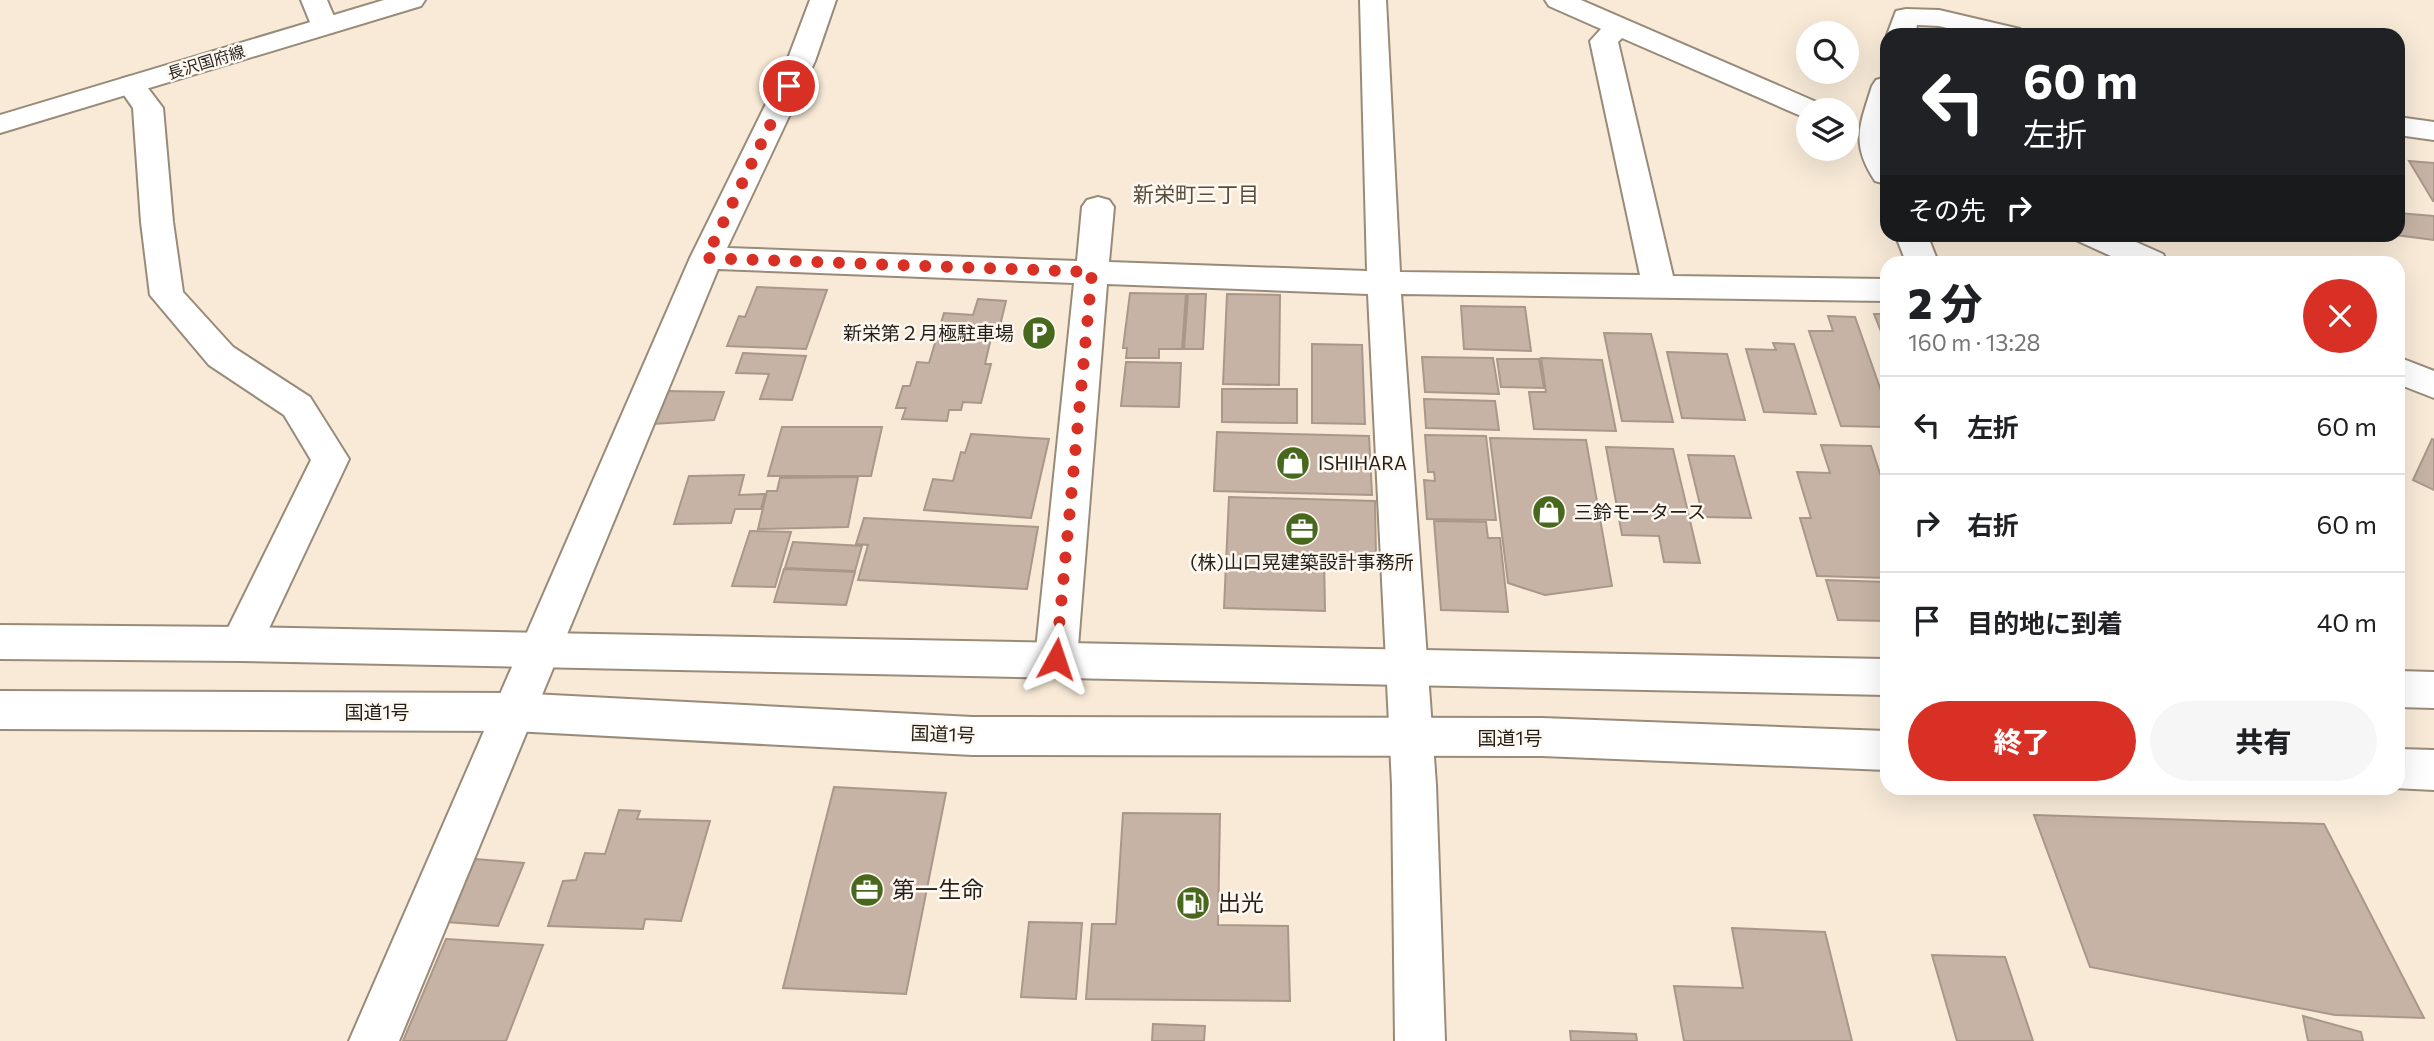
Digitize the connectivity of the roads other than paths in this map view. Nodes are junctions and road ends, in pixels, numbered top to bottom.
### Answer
1 (412, 0) edge
2 (823, 0) edge
3 (1373, 0) edge
4 (1558, 0) edge
5 (1593, 7) edge
6 (319, 13) edge
7 (1619, 26) junction
8 (1903, 28) edge
9 (1981, 28) edge
10 (131, 85) junction
11 (1796, 103) edge
12 (1880, 103) edge
13 (0, 124) edge
14 (2405, 127) edge
15 (2434, 131) edge
16 (1868, 136) edge
17 (1880, 161) edge
18 (1098, 207) dead end
19 (2107, 242) edge
20 (2138, 256) edge
21 (706, 258) junction
22 (1092, 272) junction
23 (1384, 283) junction
24 (1659, 286) junction
25 (1880, 290) edge
26 (2405, 373) edge
27 (2434, 385) edge
28 (0, 642) edge
29 (241, 644) junction
30 (539, 650) junction
31 (1056, 659) junction
32 (1407, 666) junction
33 (1880, 677) edge
34 (2405, 689) edge
35 (2434, 690) edge
36 (0, 710) edge
37 (513, 712) junction
38 (1411, 738) junction
39 (1880, 751) edge
40 (2405, 769) edge
41 (2434, 770) edge
42 (374, 1041) edge
43 (1420, 1041) edge

1 - 6 main road, 長沢国府線
2 - 21 main road
3 - 23 main road
4 - 5 main road
5 - 7 main road
6 - 10 main road, 長沢国府線
7 - 11 main road
7 - 24 main road
8 - 9 main road
10 - 13 main road, 長沢国府線
10 - 29 main road
12 - 16 main road
14 - 15 main road
16 - 17 main road
18 - 22 main road
19 - 20 main road
21 - 22 main road
21 - 30 main road
22 - 23 main road
22 - 31 main road
23 - 24 main road
23 - 32 main road
24 - 25 main road
26 - 27 main road
28 - 29 main road
29 - 30 main road
30 - 31 main road
30 - 37 main road
31 - 32 main road
32 - 33 main road
32 - 38 main road
34 - 35 main road
36 - 37 main road, 国道1号
37 - 38 main road, 国道1号
37 - 42 main road
38 - 39 main road, 国道1号
38 - 43 main road
40 - 41 main road

